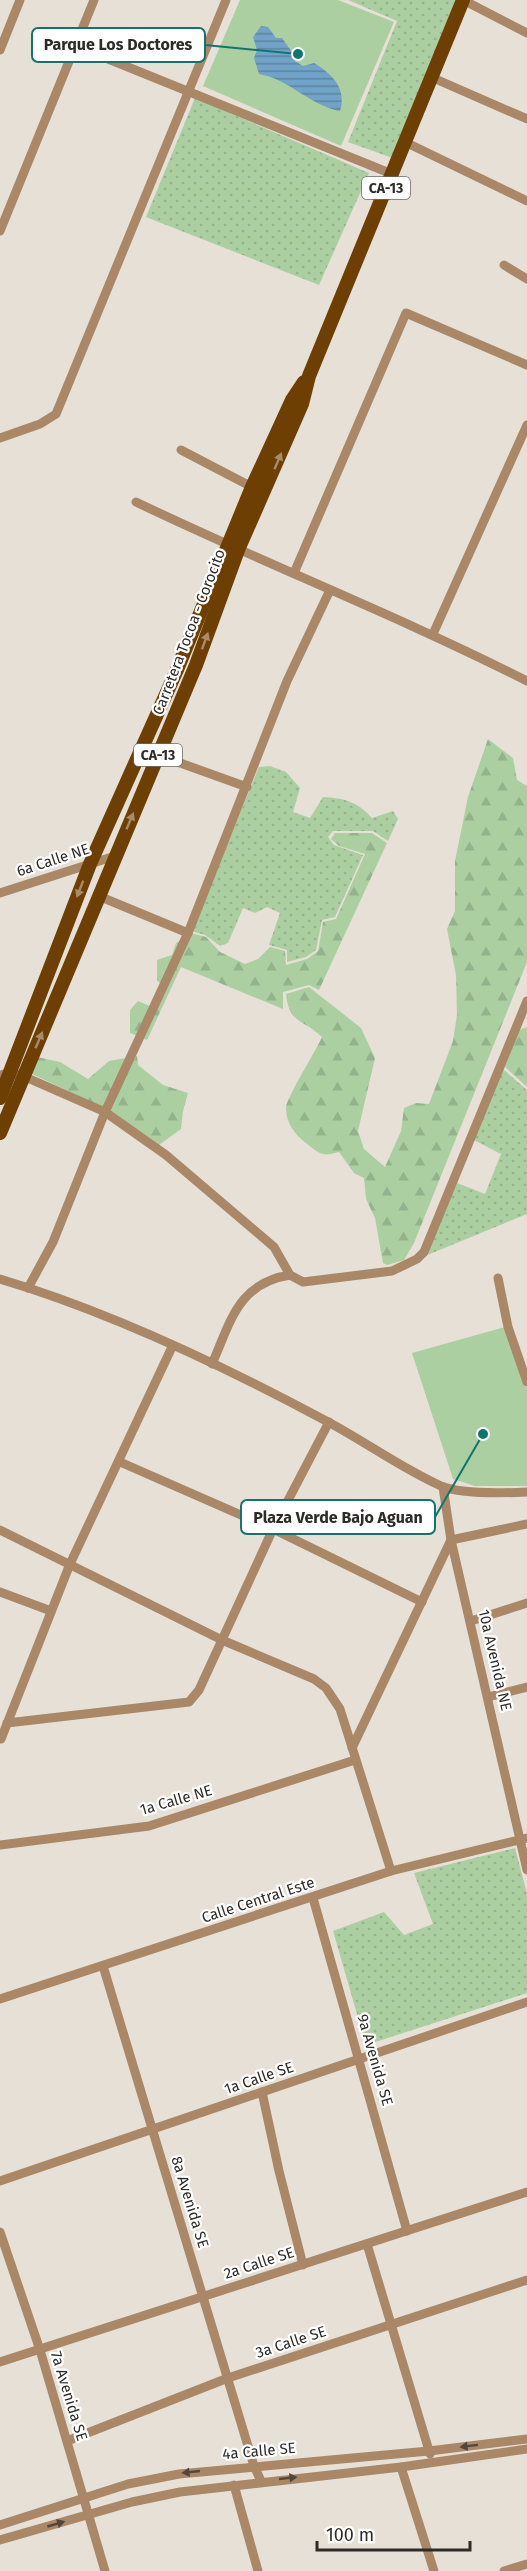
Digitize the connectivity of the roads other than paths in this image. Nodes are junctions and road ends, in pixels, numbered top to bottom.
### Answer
1 (20, 0) edge
2 (94, 0) edge
3 (226, 0) edge
4 (463, 0) edge
5 (527, 33) edge
6 (76, 46) junction
7 (0, 50) edge
8 (431, 77) junction
9 (188, 93) junction
10 (527, 119) edge
11 (405, 142) junction
12 (392, 174) junction
13 (527, 201) edge
14 (0, 231) edge
15 (504, 265) dead end
16 (527, 279) edge
17 (527, 365) edge
18 (309, 376) junction
19 (527, 425) edge
20 (0, 438) edge
21 (523, 447) edge
22 (181, 450) dead end
23 (252, 487) junction
24 (136, 502) dead end
25 (233, 548) junction
26 (294, 573) junction
27 (330, 590) junction
28 (433, 634) junction
29 (527, 681) edge
30 (158, 756) junction
31 (246, 787) junction
32 (115, 856) junction
33 (90, 864) junction
34 (0, 893) edge
35 (101, 897) junction
36 (188, 933) junction
37 (527, 1001) edge
38 (11, 1074) edge
39 (0, 1098) edge
40 (105, 1112) junction
41 (0, 1132) edge
42 (291, 1275) junction
43 (498, 1278) dead end
44 (0, 1279) edge
45 (28, 1288) junction
46 (172, 1347) junction
47 (212, 1364) junction
48 (527, 1382) edge
49 (329, 1422) junction
50 (120, 1462) junction
51 (443, 1487) junction
52 (527, 1492) edge
53 (527, 1524) edge
54 (273, 1529) junction
55 (0, 1530) edge
56 (451, 1540) junction
57 (70, 1564) junction
58 (0, 1592) edge
59 (422, 1602) junction
60 (527, 1603) edge
61 (51, 1611) junction
62 (471, 1621) junction
63 (222, 1640) junction
64 (527, 1687) edge
65 (488, 1696) junction
66 (7, 1723) junction
67 (1, 1739) edge
68 (352, 1748) junction
69 (355, 1760) junction
70 (523, 1838) edge
71 (0, 1845) edge
72 (527, 1870) edge
73 (392, 1871) junction
74 (313, 1898) junction
75 (103, 1966) junction
76 (0, 1999) edge
77 (527, 2002) edge
78 (360, 2059) junction
79 (262, 2092) junction
80 (153, 2130) junction
81 (0, 2181) edge
82 (527, 2192) edge
83 (407, 2231) junction
84 (0, 2232) edge
85 (367, 2244) junction
86 (303, 2265) junction
87 (527, 2280) edge
88 (203, 2297) junction
89 (393, 2325) junction
90 (40, 2350) junction
91 (0, 2362) edge
92 (228, 2378) junction
93 (527, 2439) edge
94 (67, 2441) junction
95 (527, 2450) edge
96 (429, 2451) junction
97 (433, 2464) junction
98 (254, 2466) junction
99 (401, 2468) junction
100 (261, 2481) junction
101 (234, 2486) junction
102 (84, 2497) junction
103 (89, 2514) junction
104 (0, 2525) edge
105 (0, 2540) edge
106 (527, 2564) edge
107 (105, 2571) edge
108 (258, 2571) edge
109 (434, 2571) edge
110 (504, 2571) edge

1 - 7 street
2 - 6 street
3 - 9 street
4 - 5 street
4 - 8 main road, Carretera Tocoa - Corocito / CA-13
6 - 9 street
6 - 14 street
8 - 10 street
8 - 11 main road, Carretera Tocoa - Corocito / CA-13
9 - 12 street
9 - 20 street
11 - 12 main road, Carretera Tocoa - Corocito / CA-13
11 - 13 street
12 - 18 main road, Carretera Tocoa - Corocito / CA-13
15 - 16 street
17 - 26 street
18 - 23 main road, Carretera Tocoa - Corocito / CA-13
25 -> 18 main road, Carretera Tocoa - Corocito / CA-13
19 - 21 street
21 - 28 street
22 - 23 street
23 - 25 main road, Carretera Tocoa - Corocito / CA-13
24 - 25 street
25 - 26 street
30 -> 25 main road, Carretera Tocoa - Corocito / CA-13
25 - 33 main road, Carretera Tocoa - Corocito / CA-13
26 - 27 street
27 - 28 street
27 - 31 street
28 - 29 street
30 - 31 street
32 -> 30 main road, Carretera Tocoa - Corocito / CA-13
31 - 36 street
32 - 33 street, 6a Calle NE
32 - 35 main road, Carretera Tocoa - Corocito / CA-13
33 - 34 street, 6a Calle NE
33 -> 38 main road, Carretera Tocoa - Corocito / CA-13
35 - 36 street
38 -> 35 main road, Carretera Tocoa - Corocito / CA-13
36 - 40 street
37 - 42 street
38 - 39 main road, Carretera Tocoa - Corocito / CA-13
38 - 40 street
38 - 41 main road, Carretera Tocoa - Corocito / CA-13
40 - 42 street
40 - 45 street
42 - 47 street
43 - 48 street
44 - 45 street
45 - 46 street
46 - 47 street
46 - 50 street
47 - 49 street
49 - 51 street
49 - 54 street
50 - 54 street
50 - 57 street
51 - 52 street
51 - 56 street, 10a Avenida NE
53 - 56 street
54 - 59 street
54 - 63 street
55 - 57 street
56 - 59 street
56 - 62 street, 10a Avenida NE
57 - 61 street
57 - 63 street
58 - 61 street
59 - 68 street
60 - 62 street
61 - 66 street
62 - 65 street, 10a Avenida NE
63 - 66 street
63 - 68 street
64 - 65 street
65 - 70 street, 10a Avenida NE
66 - 67 street
68 - 69 street
69 - 71 street, 1a Calle NE
69 - 73 street
70 - 72 street, 10a Avenida NE
70 - 73 street, Calle Central Este
73 - 74 street, Calle Central Este
74 - 75 street, Calle Central Este
74 - 78 street, 9a Avenida SE
75 - 76 street, Calle Central Este
75 - 80 street, 8a Avenida SE
77 - 78 street, 1a Calle SE
78 - 79 street, 1a Calle SE
78 - 83 street, 9a Avenida SE
79 - 80 street, 1a Calle SE
79 - 86 street
80 - 81 street, 1a Calle SE
80 - 88 street, 8a Avenida SE
82 - 83 street, 2a Calle SE
83 - 85 street, 2a Calle SE
84 - 90 street, 7a Avenida SE
85 - 86 street, 2a Calle SE
85 - 89 street
86 - 88 street, 2a Calle SE
87 - 89 street, 3a Calle SE
88 - 90 street, 2a Calle SE
88 - 92 street, 8a Avenida SE
89 - 92 street, 3a Calle SE
89 - 96 street
90 - 91 street, 2a Calle SE
90 - 94 street, 7a Avenida SE
92 - 94 street, 3a Calle SE
92 - 98 street, 8a Avenida SE
93 -> 96 street, 4a Calle SE
94 - 102 street, 7a Avenida SE
95 - 97 street, 4a Calle SE
96 - 97 street
96 - 98 street, 4a Calle SE
97 - 99 street, 4a Calle SE
98 - 100 street, 8a Avenida SE
98 -> 102 street, 4a Calle SE
100 -> 99 street, 4a Calle SE
99 - 109 street
100 - 101 street, 4a Calle SE
101 - 103 street, 4a Calle SE
101 - 108 street
102 - 103 street, 7a Avenida SE
102 - 104 street, 4a Calle SE
105 -> 103 street, 4a Calle SE
103 - 107 street, 7a Avenida SE
106 - 110 street

